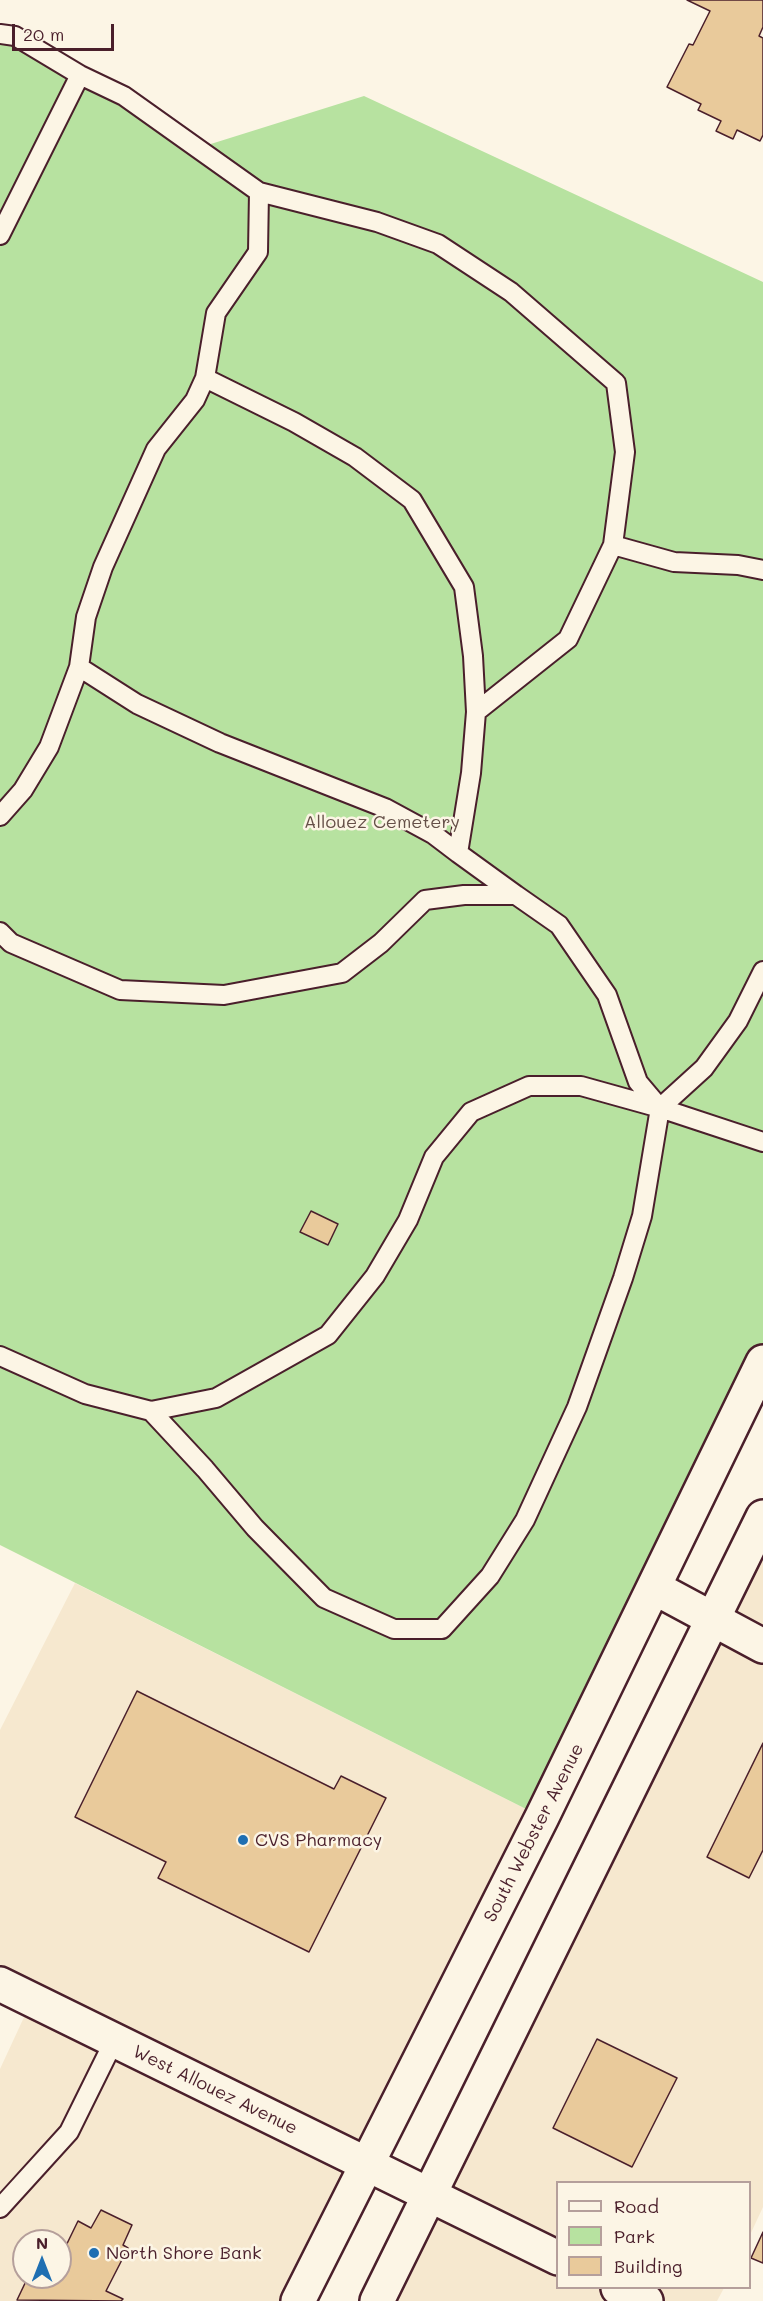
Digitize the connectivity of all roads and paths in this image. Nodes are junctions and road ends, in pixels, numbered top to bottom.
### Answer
1 (0, 34) edge
2 (80, 75) junction
3 (259, 192) junction
4 (0, 235) edge
5 (205, 378) junction
6 (613, 545) junction
7 (763, 570) edge
8 (79, 667) junction
9 (476, 712) junction
10 (0, 816) edge
11 (458, 853) junction
12 (516, 895) junction
13 (0, 932) edge
14 (763, 971) edge
15 (660, 1108) junction
16 (763, 1142) edge
17 (0, 1356) edge
18 (763, 1362) edge
19 (151, 1411) junction
20 (763, 1517) edge
21 (655, 1588) junction
22 (712, 1619) junction
23 (763, 1646) edge
24 (0, 1984) edge
25 (114, 2041) junction
26 (367, 2165) junction
27 (429, 2196) junction
28 (0, 2208) edge
29 (556, 2257) edge
30 (620, 2289) edge
31 (298, 2301) edge
32 (377, 2301) edge
33 (646, 2301) edge

1 - 2 lane
2 - 3 lane
2 - 4 lane
3 - 5 lane
3 - 6 lane
5 - 8 lane
5 - 9 lane
6 - 7 lane
6 - 9 lane
8 - 10 lane
8 - 11 lane
9 - 11 lane
11 - 12 lane
12 - 13 lane
12 - 15 lane
14 - 15 lane
15 - 16 lane
15 - 19 lane
15 - 19 lane
17 - 19 lane
18 - 21 main road, South Webster Avenue
20 - 22 main road
21 - 22 main road
21 - 26 main road, South Webster Avenue
22 - 23 main road
22 - 27 main road
24 - 25 main road, West Allouez Avenue
25 - 26 main road, West Allouez Avenue
25 - 28 lane
26 - 27 main road, West Allouez Avenue
26 - 31 main road, South Webster Avenue
27 - 29 main road, West Allouez Avenue
27 - 32 main road
30 - 33 main road

